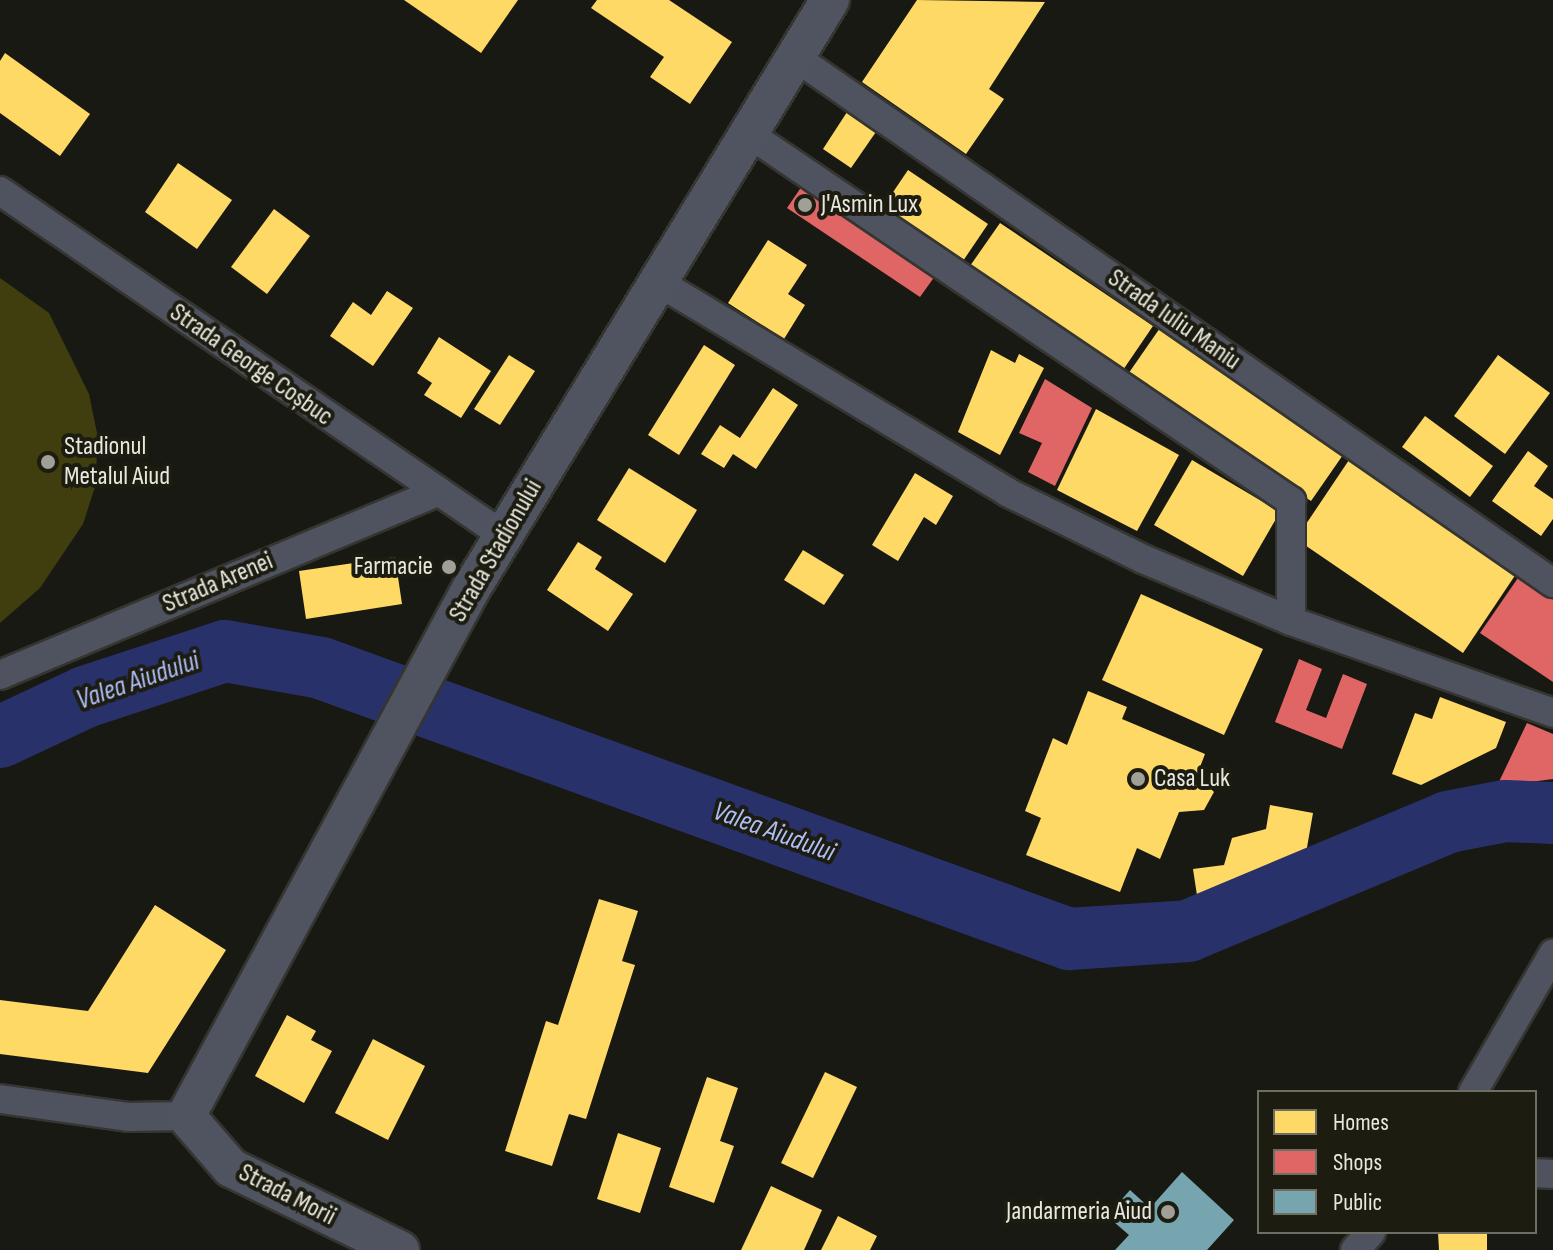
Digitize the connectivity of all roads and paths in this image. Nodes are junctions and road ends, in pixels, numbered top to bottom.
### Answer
1 (830, 0) edge
2 (795, 57) junction
3 (749, 134) junction
4 (0, 191) edge
5 (658, 282) junction
6 (436, 493) junction
7 (504, 536) junction
8 (1553, 583) edge
9 (1291, 621) junction
10 (0, 675) edge
11 (1553, 713) edge
12 (1553, 954) edge
13 (1474, 1090) edge
14 (0, 1099) edge
15 (186, 1116) junction
16 (1369, 1234) edge
17 (400, 1250) edge
18 (1355, 1250) edge

1 - 2 main road, Strada Stadionului
2 - 3 main road, Strada Stadionului
2 - 8 street, Strada Iuliu Maniu
3 - 5 main road, Strada Stadionului
3 - 9 street
4 - 6 street, Strada George Coșbuc
5 - 7 main road, Strada Stadionului
5 - 9 street
6 - 7 street, Strada George Coșbuc
6 - 10 street, Strada Arenei
7 - 15 main road, Strada Stadionului
9 - 11 street
12 - 13 street
14 - 15 street
15 - 17 main road, Strada Morii
16 - 18 street

